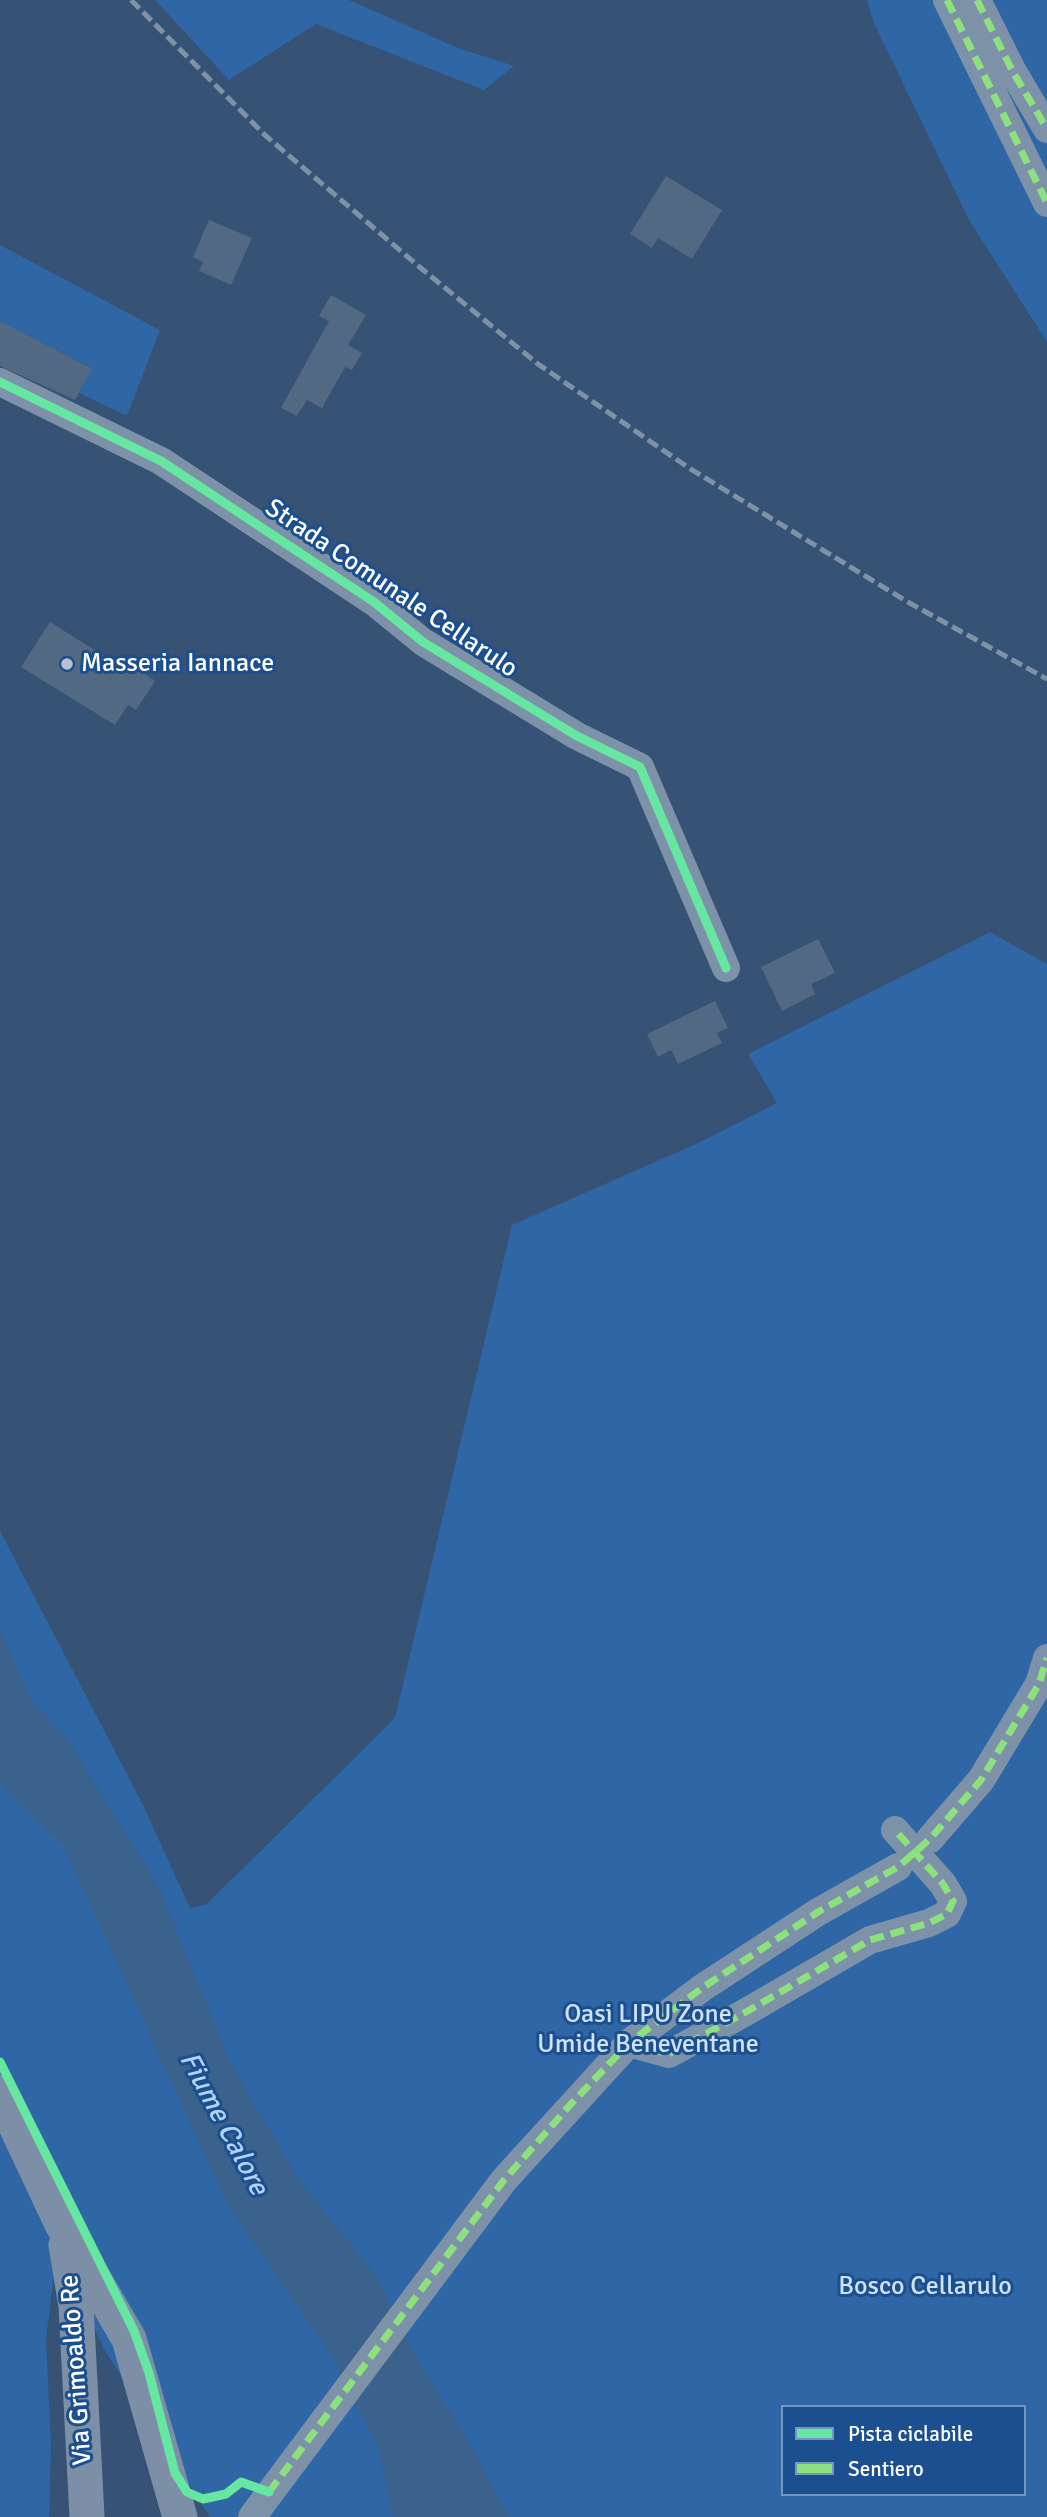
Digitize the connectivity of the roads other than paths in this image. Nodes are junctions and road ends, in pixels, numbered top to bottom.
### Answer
1 (947, 0) edge
2 (977, 0) edge
3 (1047, 129) edge
4 (1047, 203) edge
5 (0, 382) edge
6 (726, 968) dead end
7 (1047, 1658) edge
8 (895, 1830) dead end
9 (930, 1839) dead end
10 (898, 1867) dead end
11 (629, 2043) junction
12 (0, 2092) edge
13 (62, 2224) junction
14 (87, 2517) edge
15 (180, 2517) edge
16 (252, 2517) edge

1 - 4 street
2 - 3 street
5 - 6 street, Strada Comunale Cellarulo
7 - 9 street
8 - 11 street
10 - 11 street
11 - 16 street
12 - 13 main road, Via Grimoaldo Re
13 - 14 main road, Via Grimoaldo Re
13 - 15 main road, Via Grimoaldo Re

